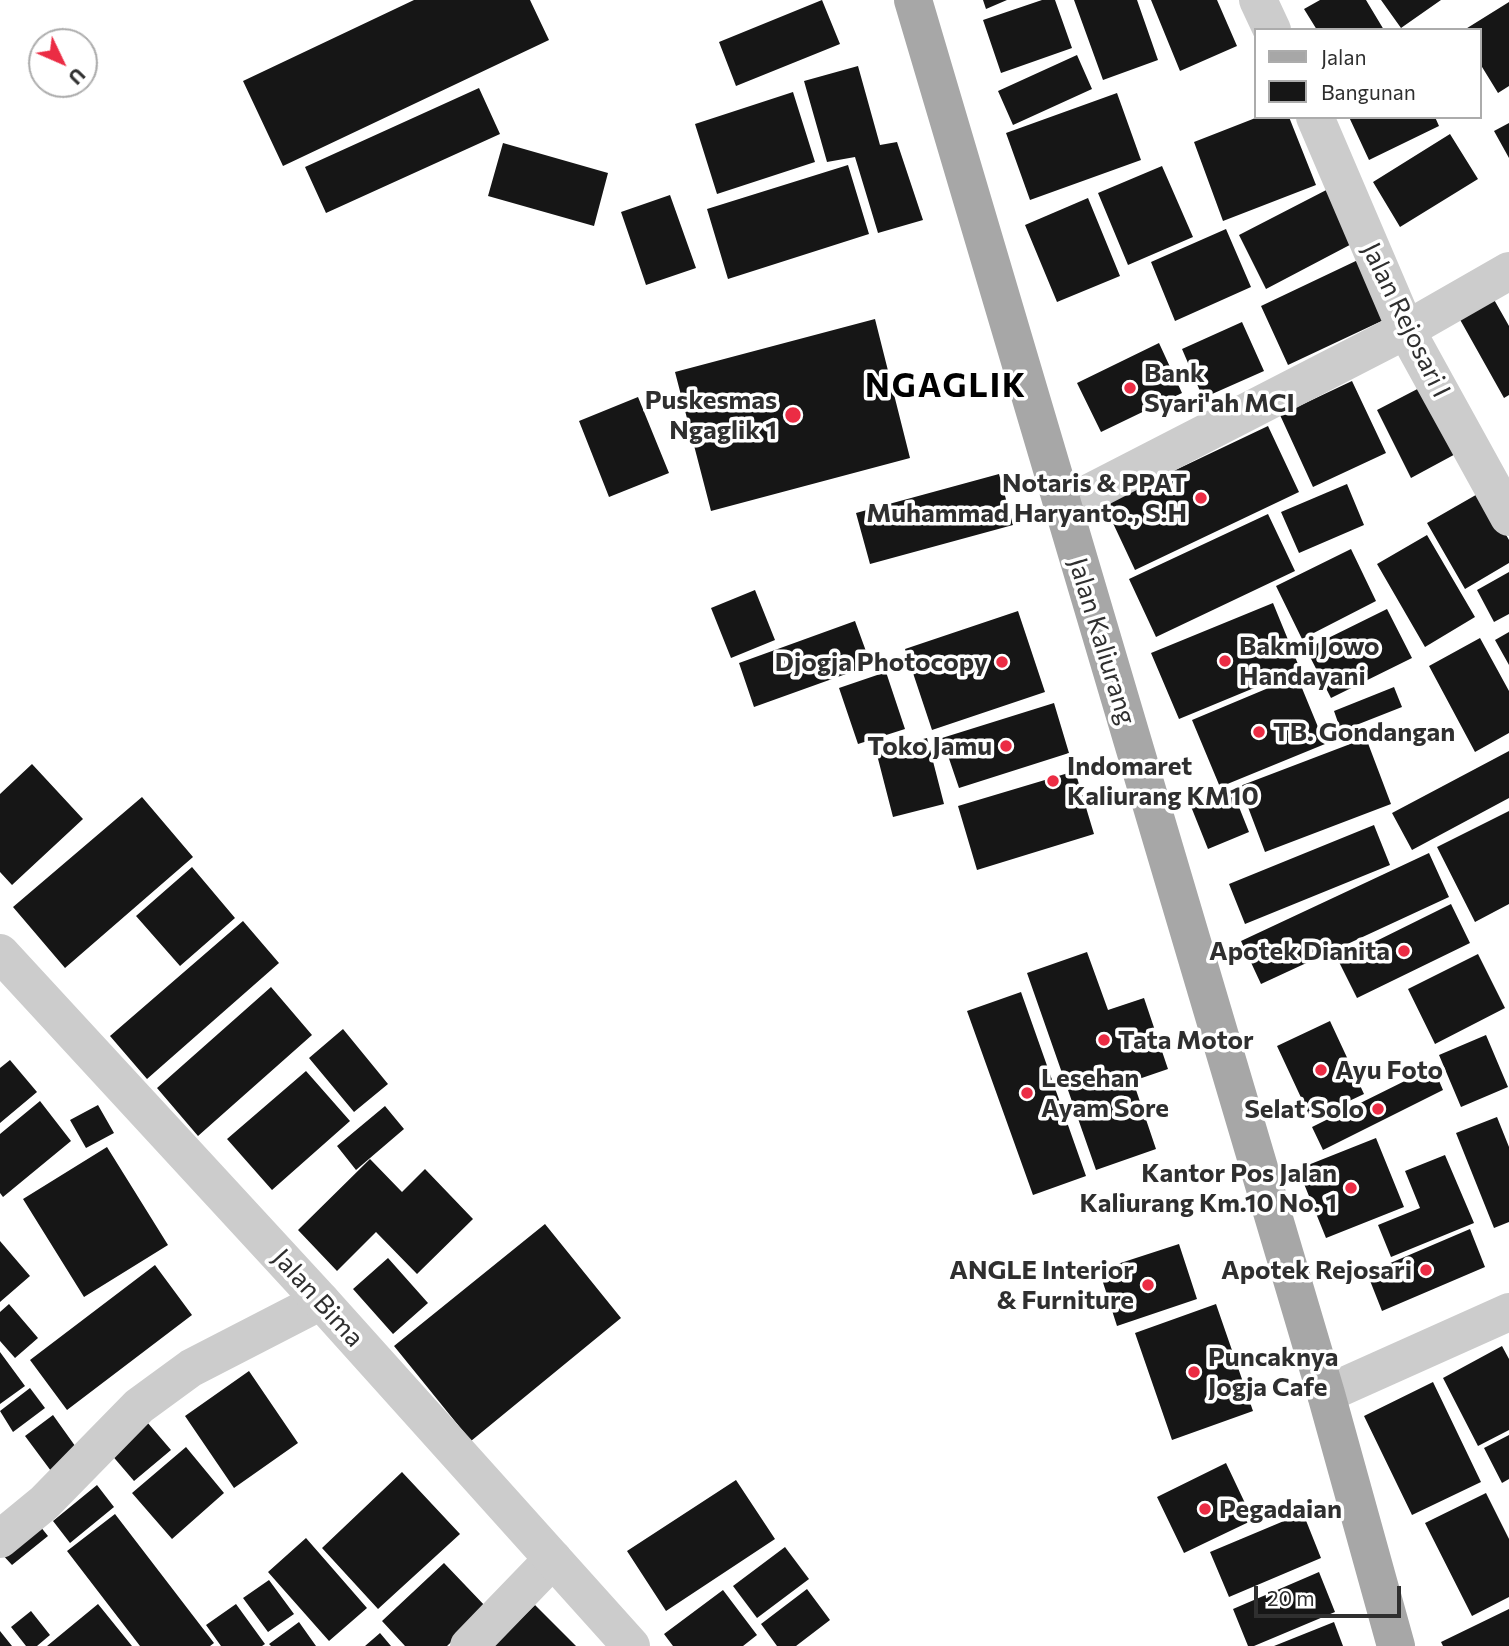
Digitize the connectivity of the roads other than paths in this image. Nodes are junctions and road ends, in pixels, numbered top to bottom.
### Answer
1 (914, 0) edge
2 (1258, 0) edge
3 (1271, 28) edge
4 (1316, 119) edge
5 (1509, 271) edge
6 (1406, 330) junction
7 (1062, 507) junction
8 (1509, 517) edge
9 (0, 953) edge
10 (321, 1301) junction
11 (1509, 1312) edge
12 (1326, 1394) junction
13 (0, 1539) edge
14 (553, 1559) junction
15 (469, 1646) edge
16 (631, 1646) edge
17 (1396, 1646) edge

1 - 7 main road, Jalan Kaliurang
2 - 3 street
4 - 6 street, Jalan Rejosari I
5 - 6 street
6 - 7 street
6 - 8 street, Jalan Rejosari I
7 - 12 main road, Jalan Kaliurang
9 - 10 street, Jalan Bima
10 - 13 street
10 - 14 street, Jalan Bima
11 - 12 street
12 - 17 main road, Jalan Kaliurang
14 - 15 street
14 - 16 street, Jalan Bima

